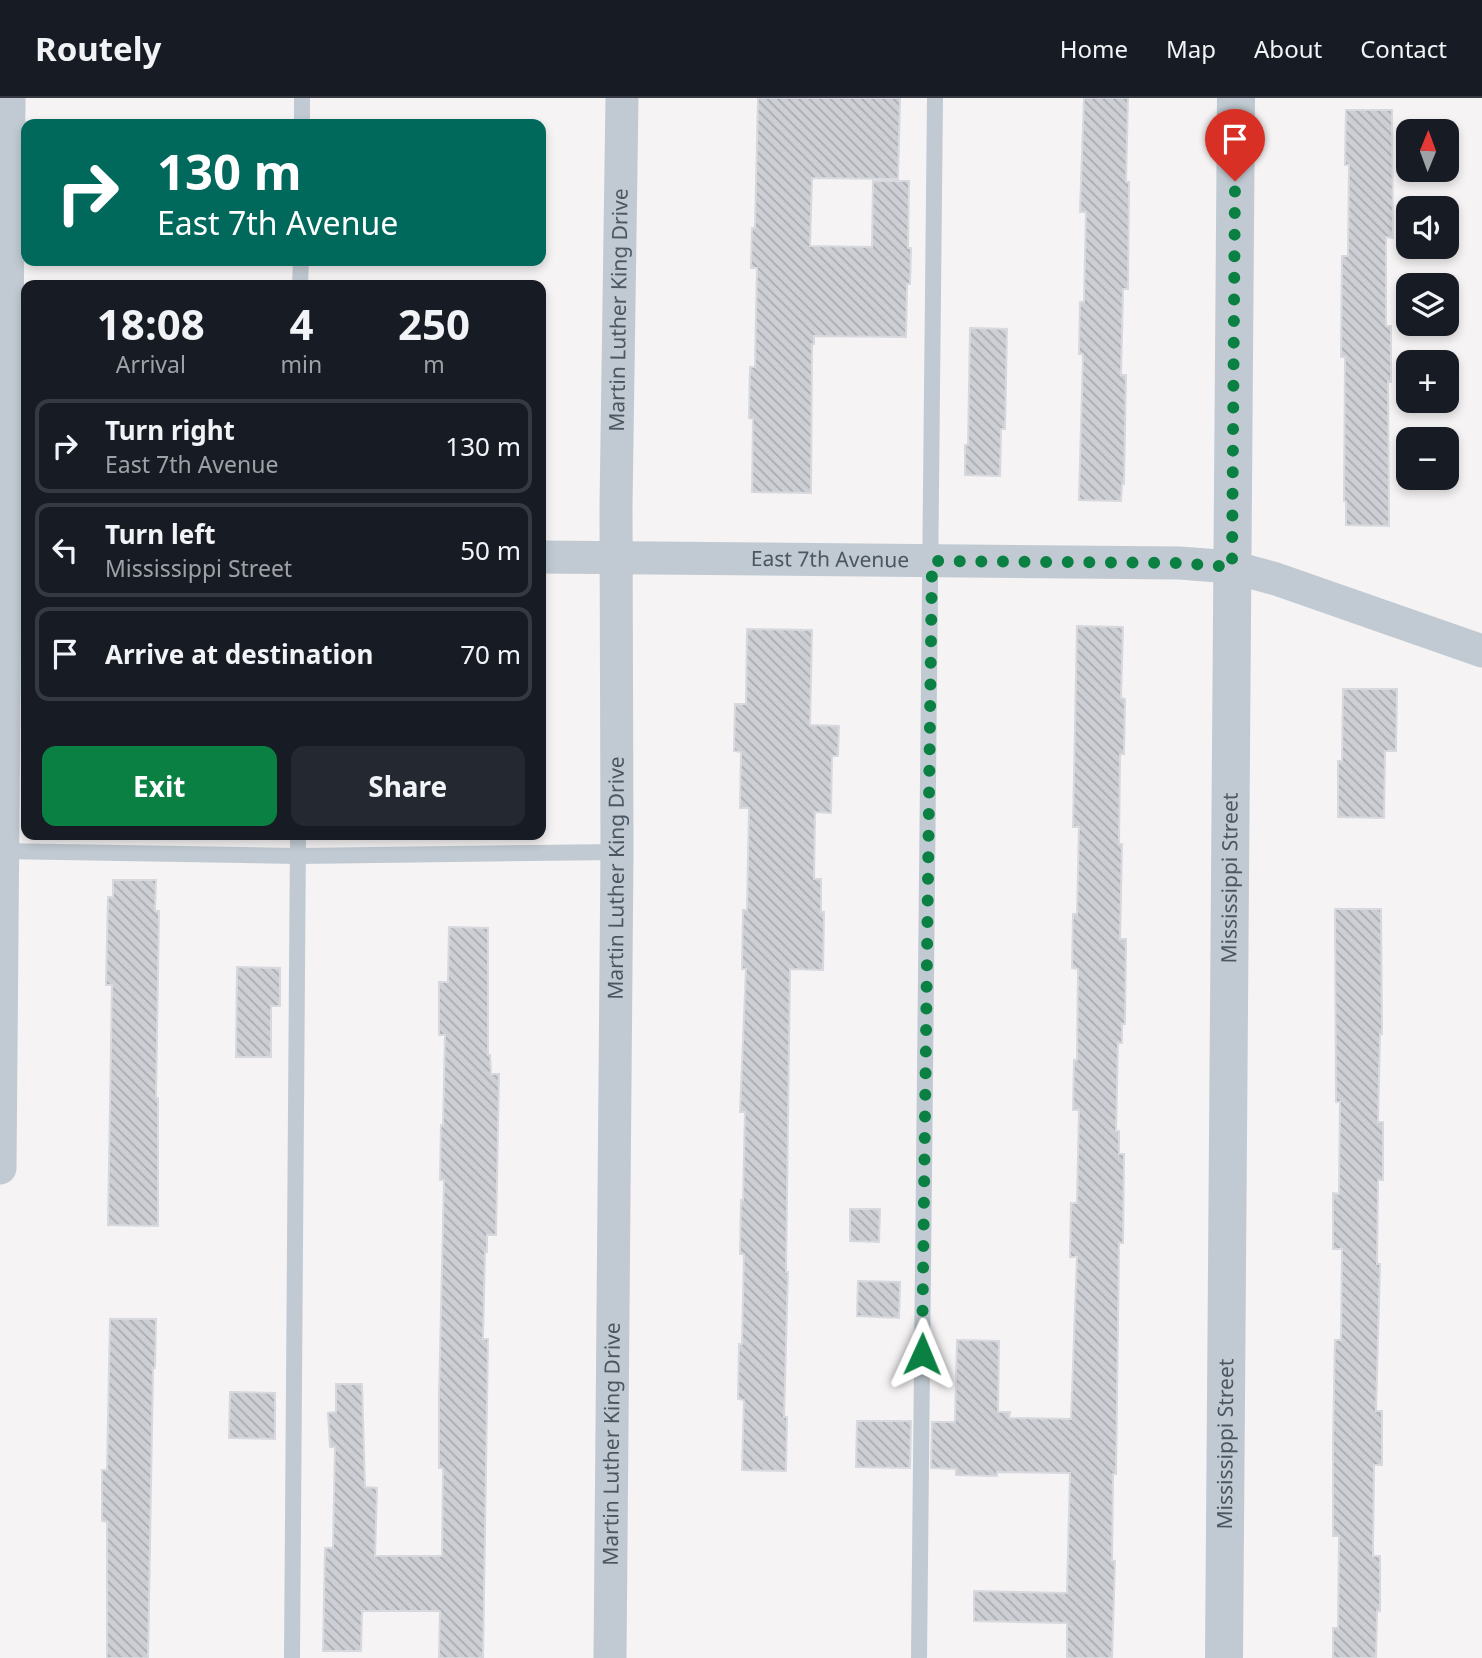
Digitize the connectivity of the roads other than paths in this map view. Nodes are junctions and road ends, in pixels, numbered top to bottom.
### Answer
1 (9, 98) edge
2 (302, 98) edge
3 (622, 98) edge
4 (935, 98) edge
5 (1236, 98) edge
6 (302, 119) edge
7 (10, 551) edge
8 (546, 557) edge
9 (616, 558) junction
10 (932, 561) junction
11 (1232, 567) junction
12 (1482, 651) edge
13 (298, 840) edge
14 (3, 851) edge
15 (617, 852) junction
16 (299, 856) junction
17 (0, 1168) edge
18 (292, 1658) edge
19 (610, 1658) edge
20 (919, 1658) edge
21 (1224, 1658) edge

1 - 7 street
2 - 6 lane
3 - 9 street, Martin Luther King Drive
4 - 10 lane
5 - 11 street, Mississippi Street
7 - 14 street
8 - 9 street, East 7th Avenue
9 - 10 street, East 7th Avenue
9 - 15 street, Martin Luther King Drive
10 - 11 street, East 7th Avenue
10 - 20 lane
11 - 12 street, East 7th Avenue
11 - 21 street, Mississippi Street
13 - 16 lane
14 - 16 lane
14 - 17 street
15 - 16 lane
15 - 19 street, Martin Luther King Drive
16 - 18 lane

